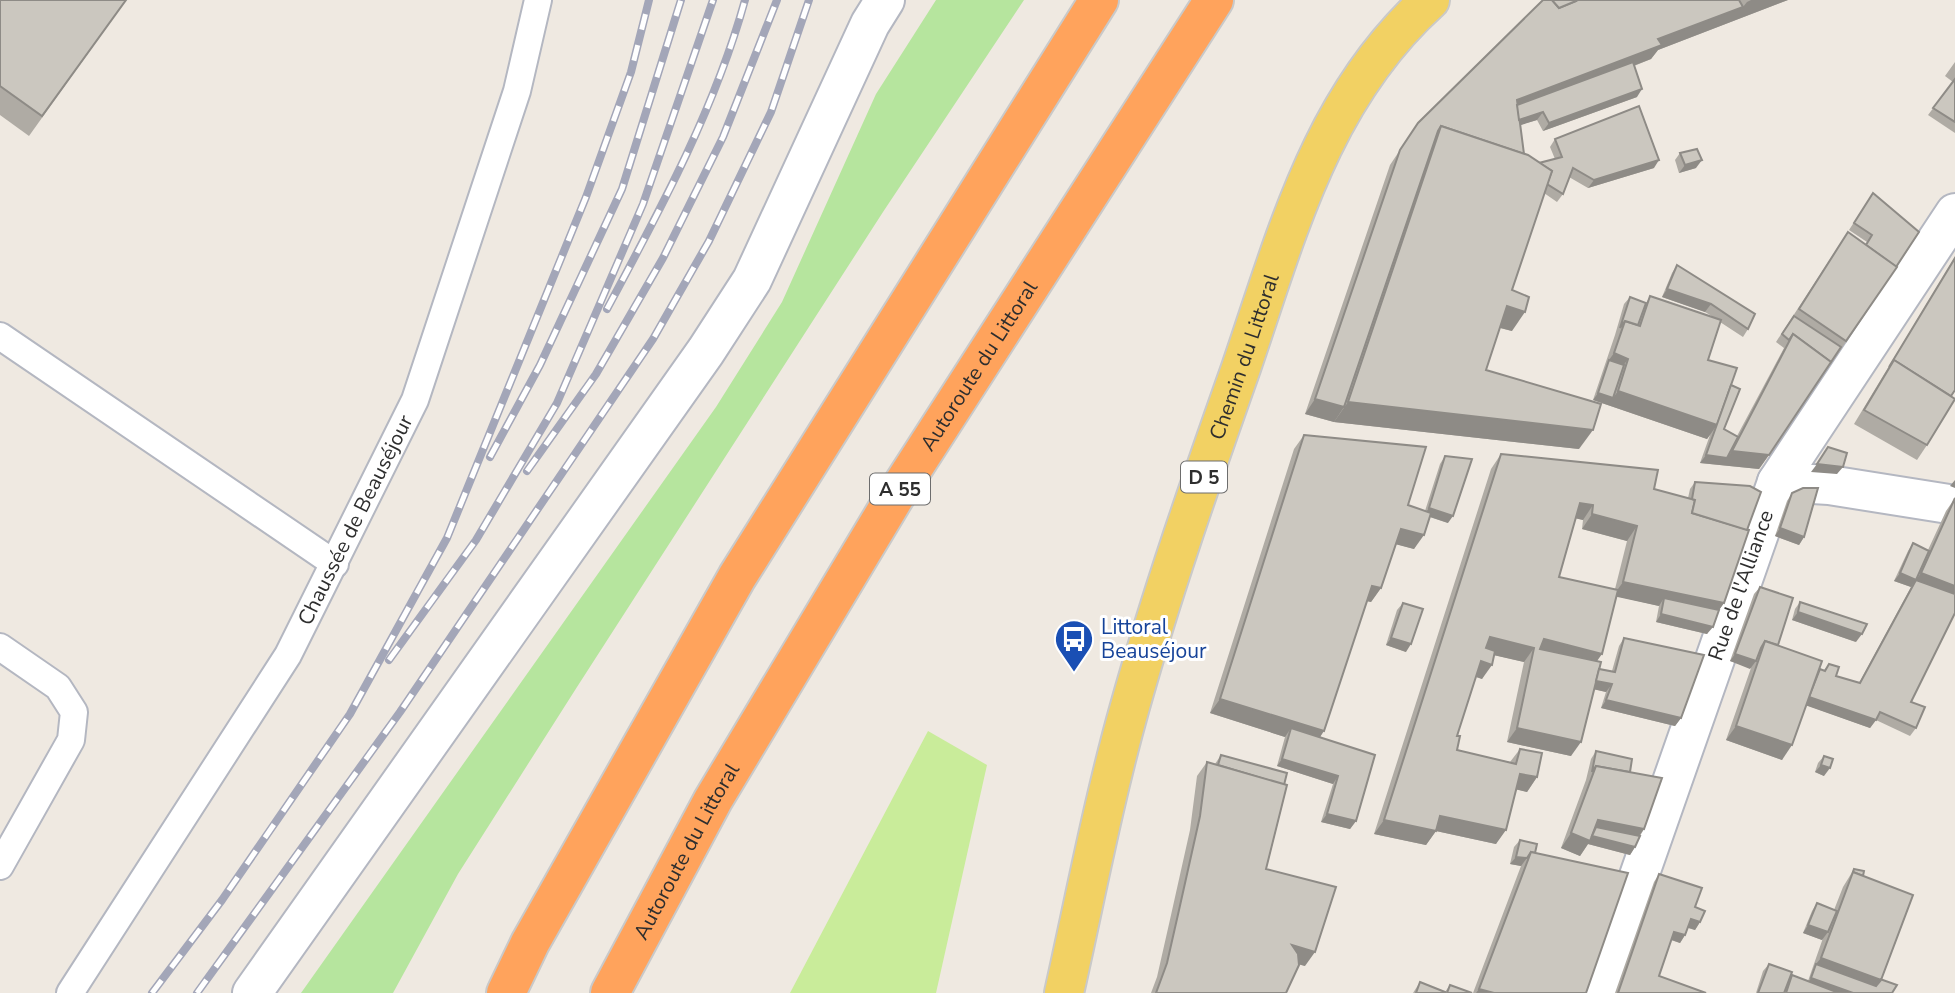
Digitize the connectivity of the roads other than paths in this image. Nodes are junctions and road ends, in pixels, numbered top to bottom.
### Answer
1 (538, 0) edge
2 (885, 0) edge
3 (1098, 0) edge
4 (1214, 0) edge
5 (1430, 0) edge
6 (1955, 213) edge
7 (0, 336) edge
8 (1777, 482) junction
9 (1955, 505) edge
10 (335, 564) junction
11 (0, 647) edge
12 (0, 866) edge
13 (530, 943) junction
14 (70, 993) edge
15 (252, 993) edge
16 (482, 993) edge
17 (506, 993) edge
18 (610, 993) edge
19 (1064, 993) edge
20 (1598, 993) edge

1 - 10 lane, Chaussée de Beauséjour
2 - 15 street
3 - 13 highway
4 - 18 highway, Autoroute du Littoral / A 55
5 - 19 main road, Chemin du Littoral / D 5
6 - 8 street, Rue de l'Alliance
7 - 10 lane
8 - 9 street
8 - 20 street, Rue de l'Alliance
10 - 14 lane, Chaussée de Beauséjour
11 - 12 lane
13 - 16 highway
13 - 17 highway

